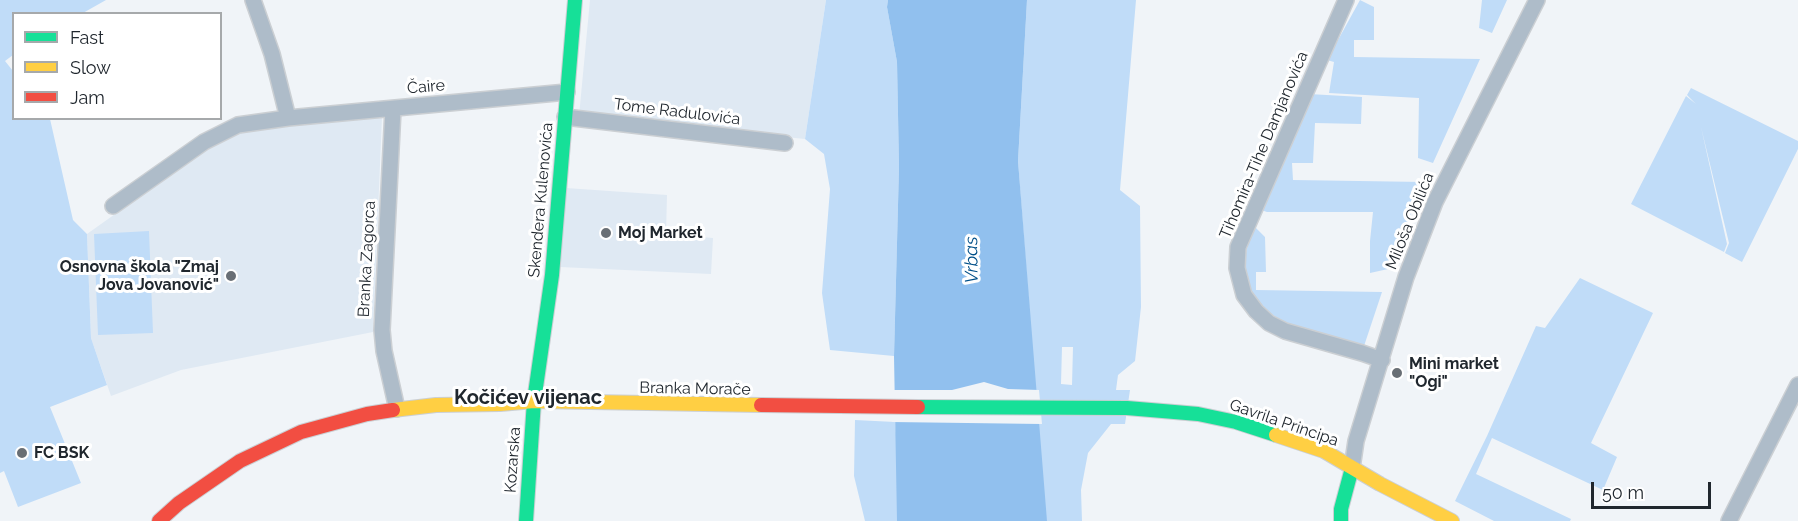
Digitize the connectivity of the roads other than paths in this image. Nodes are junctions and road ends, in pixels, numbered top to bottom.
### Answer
1 (253, 0) edge
2 (576, 0) edge
3 (1346, 0) edge
4 (1537, 0) edge
5 (567, 92) junction
6 (393, 108) junction
7 (565, 117) junction
8 (288, 118) junction
9 (785, 143) dead end
10 (113, 206) dead end
11 (1382, 360) junction
12 (1798, 385) edge
13 (534, 401) junction
14 (1127, 408) joint
15 (397, 409) junction
16 (1352, 468) junction
17 (159, 521) edge
18 (526, 521) edge
19 (1341, 521) edge
20 (1452, 521) edge
21 (1729, 521) edge

1 - 8 street
2 - 5 main road, Skendera Kulenovića
3 - 11 street, Tihomira-Tihe Damjanovića
4 - 11 street, Miloša Obilića
5 - 6 street, Čaire
5 - 7 main road, Skendera Kulenovića
6 - 8 street, Čaire
6 - 15 street, Branka Zagorca
7 - 9 street, Tome Radulovića
7 - 13 main road, Skendera Kulenovića
8 - 10 street, Čaire
11 - 16 street, Miloša Obilića
12 - 21 street
13 - 14 main road, Branka Morače
13 - 15 main road, Branka Morače
13 - 18 main road, Kozarska
14 - 16 main road, Gavrila Principa
15 - 17 main road, Branka Morače
16 - 19 main road
16 - 20 main road, Gavrila Principa

